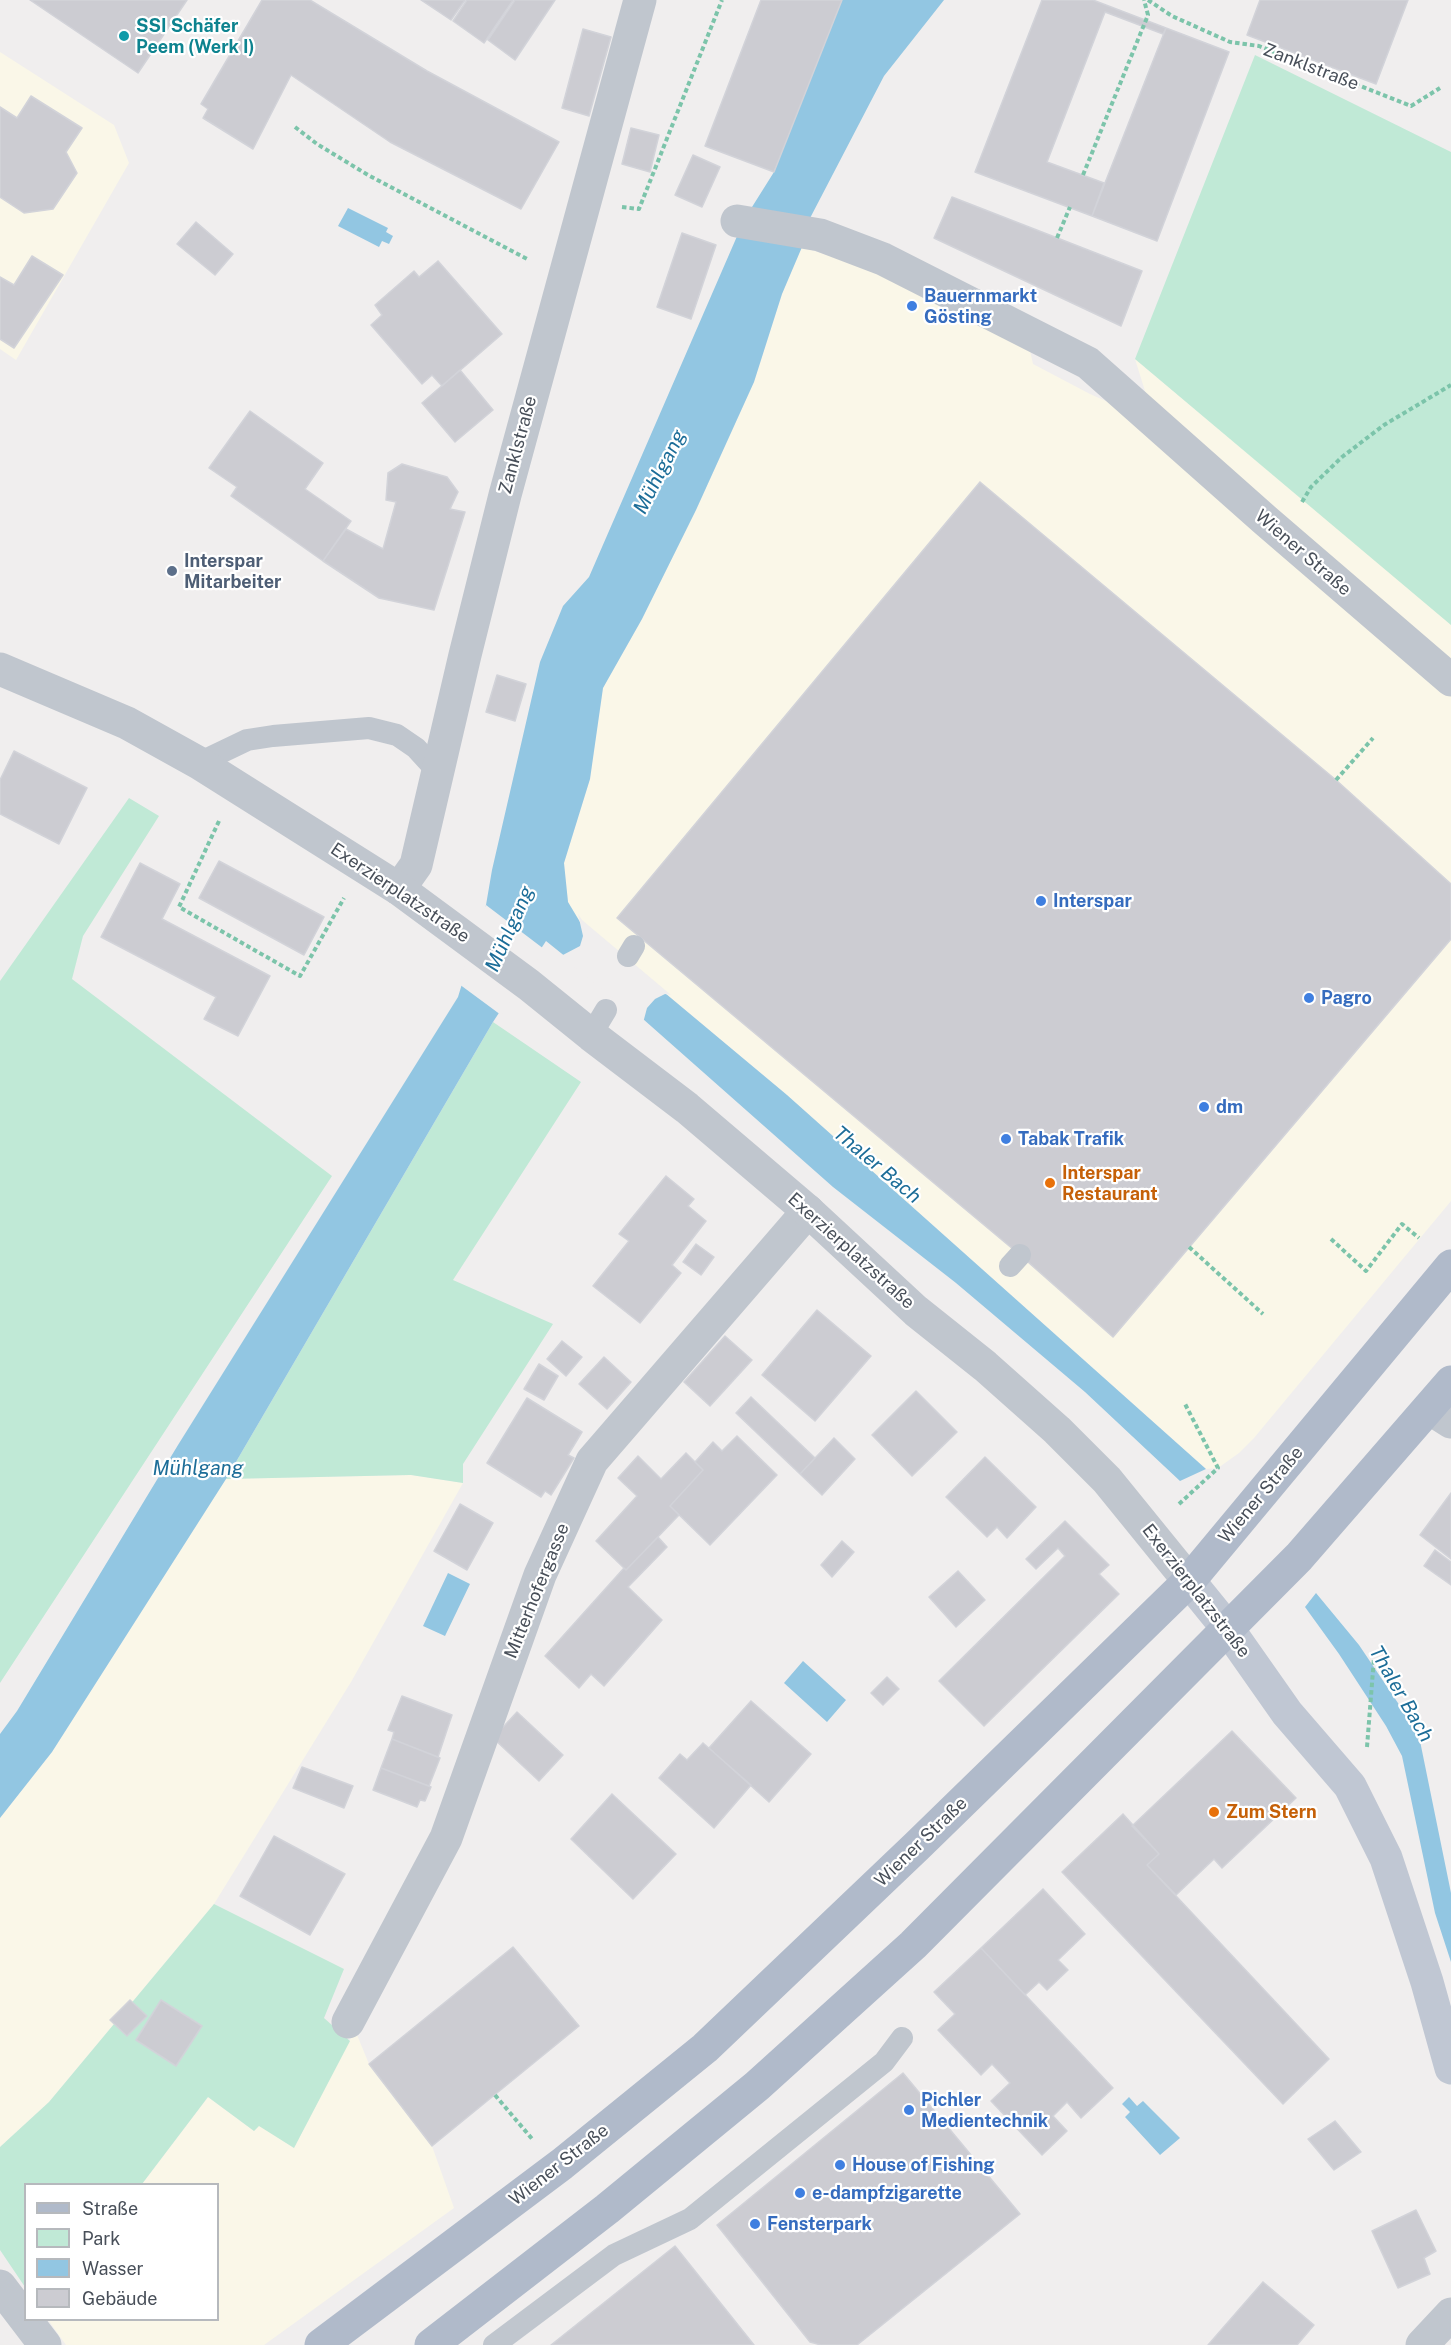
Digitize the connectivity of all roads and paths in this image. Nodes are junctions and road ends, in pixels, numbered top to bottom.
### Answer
1 (640, 0) edge
2 (722, 0) edge
3 (1146, 0) edge
4 (1440, 88) dead end
5 (295, 127) dead end
6 (1083, 175) dead end
7 (1070, 207) dead end
8 (639, 209) dead end
9 (737, 221) dead end
10 (1057, 238) dead end
11 (564, 279) junction
12 (1451, 384) edge
13 (1286, 538) junction
14 (0, 669) edge
15 (1451, 680) edge
16 (1372, 738) dead end
17 (199, 762) junction
18 (437, 771) junction
19 (1336, 780) dead end
20 (220, 818) dead end
21 (399, 889) junction
22 (348, 892) dead end
23 (808, 1211) junction
24 (1419, 1238) dead end
25 (1331, 1239) dead end
26 (1189, 1247) dead end
27 (1451, 1266) edge
28 (1263, 1314) dead end
29 (1451, 1382) edge
30 (1184, 1402) dead end
31 (1440, 1415) edge
32 (1179, 1504) dead end
33 (1189, 1581) junction
34 (1228, 1629) junction
35 (1374, 1658) dead end
36 (1368, 1732) dead end
37 (348, 2022) dead end
38 (902, 2038) dead end
39 (1451, 2068) edge
40 (495, 2095) dead end
41 (537, 2145) dead end
42 (0, 2286) edge
43 (1451, 2314) edge
44 (24, 2317) edge
45 (27, 2321) edge
46 (45, 2345) edge
47 (321, 2345) edge
48 (431, 2345) edge
49 (494, 2345) edge
50 (1422, 2345) edge

1 - 11 street, Zanklstraße
2 - 8 path
3 - 4 path, Zanklstraße
3 - 6 path, Zanklstraße
5 - 11 path
7 - 10 path
9 - 13 street, Wiener Straße
11 - 18 street, Zanklstraße
12 - 13 path
13 - 15 street, Wiener Straße
14 - 17 street, Exerzierplatzstraße
16 - 19 path
17 - 18 lane
17 - 21 street, Exerzierplatzstraße
18 - 21 street, Zanklstraße
20 - 22 path
21 - 23 street, Exerzierplatzstraße
23 - 33 street, Exerzierplatzstraße
23 - 37 street, Mitterhofergasse
24 - 25 path
26 - 28 path
27 - 33 main road, Wiener Straße
29 - 31 main road
30 - 32 path
31 - 34 main road
33 - 34 main road, Exerzierplatzstraße
33 - 47 main road, Wiener Straße
34 - 39 main road, Exerzierplatzstraße
34 - 48 main road
35 - 36 path
38 - 49 lane
40 - 41 path
42 - 44 street
43 - 50 street
45 - 46 street

